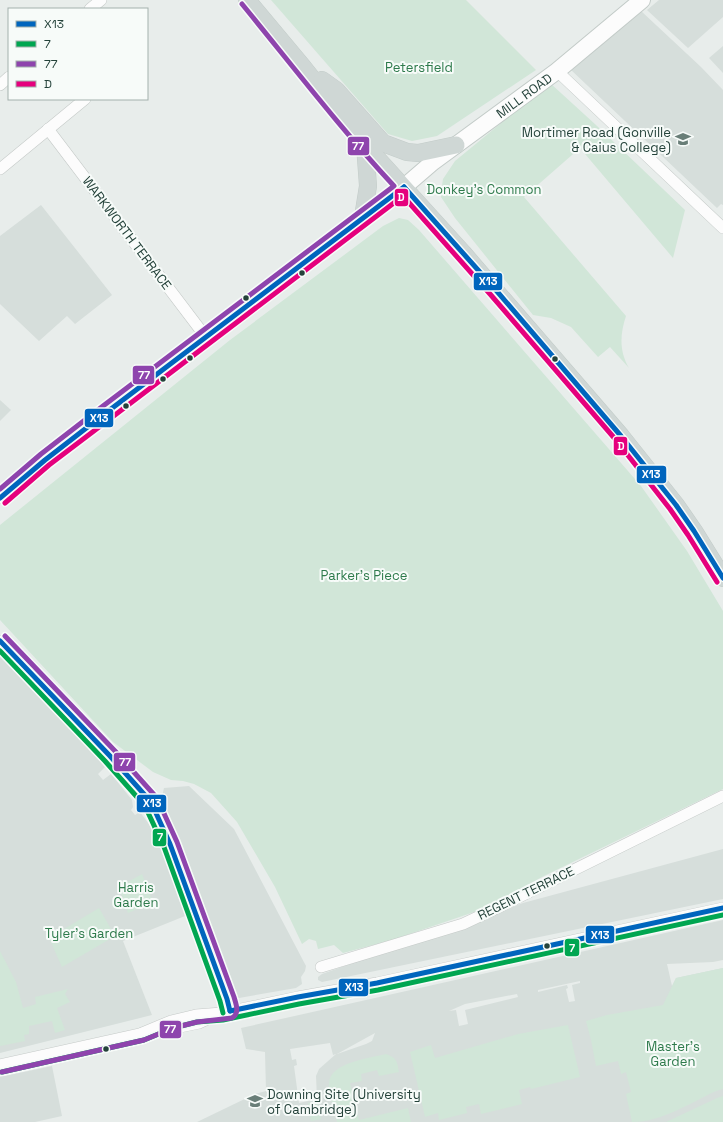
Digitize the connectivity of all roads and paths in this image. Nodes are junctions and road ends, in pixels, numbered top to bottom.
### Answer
1 (101, 0) edge
2 (247, 0) edge
3 (642, 0) edge
4 (91, 8) edge
5 (107, 8) edge
6 (303, 67) junction
7 (557, 70) junction
8 (8, 78) edge
9 (0, 85) edge
10 (84, 100) edge
11 (48, 129) junction
12 (365, 145) junction
13 (456, 145) junction
14 (0, 169) edge
15 (404, 187) junction
16 (362, 217) junction
17 (723, 228) edge
18 (205, 336) junction
19 (0, 498) edge
20 (723, 578) edge
21 (0, 641) edge
22 (723, 796) edge
23 (723, 908) edge
24 (321, 967) dead end
25 (226, 1012) junction
26 (0, 1066) edge

1 - 4 street
1 - 5 street
2 - 6 main road
3 - 7 street, MILL ROAD
6 - 12 main road
6 - 13 main road
7 - 13 street, MILL ROAD
7 - 17 street
8 - 9 street
10 - 11 street
11 - 14 street
11 - 18 street, WARKWORTH TERRACE
12 - 15 main road
12 - 16 main road
13 - 15 street, MILL ROAD
15 - 16 street
15 - 20 main road
16 - 18 street
18 - 19 street
21 - 25 street
22 - 24 street, REGENT TERRACE
23 - 25 street
25 - 26 street

